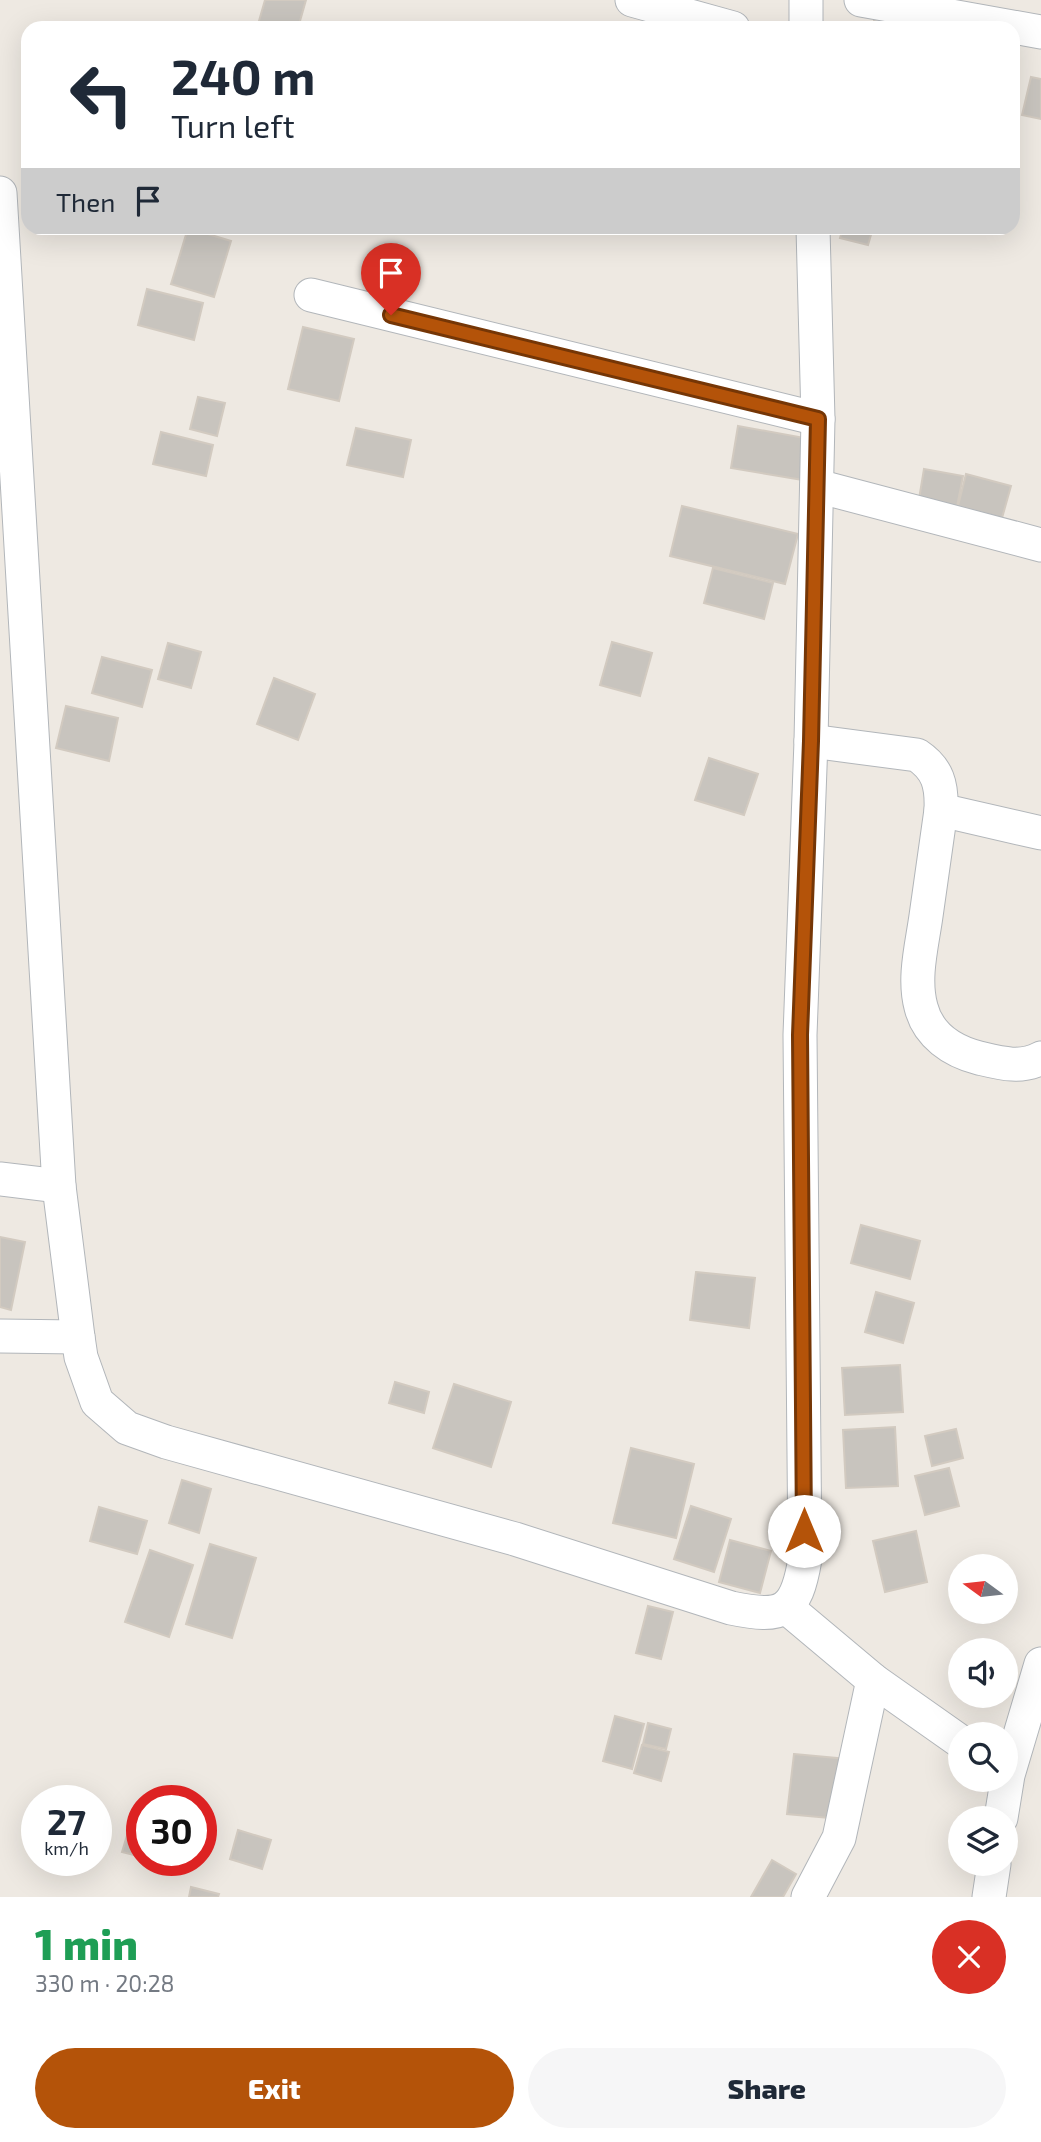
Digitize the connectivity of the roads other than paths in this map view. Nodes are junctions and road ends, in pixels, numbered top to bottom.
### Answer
1 (632, 0) edge
2 (806, 0) edge
3 (861, 0) edge
4 (708, 21) edge
5 (806, 21) edge
6 (979, 21) edge
7 (1020, 28) edge
8 (1041, 32) edge
9 (0, 193) edge
10 (813, 235) edge
11 (311, 295) dead end
12 (818, 419) junction
13 (817, 486) junction
14 (1041, 545) edge
15 (811, 741) junction
16 (942, 810) junction
17 (1041, 833) edge
18 (1041, 1058) edge
19 (0, 1179) edge
20 (58, 1186) junction
21 (0, 1336) edge
22 (78, 1337) junction
23 (786, 1607) junction
24 (1041, 1664) edge
25 (873, 1680) junction
26 (948, 1733) edge
27 (1018, 1738) edge
28 (992, 1876) edge
29 (808, 1897) edge
30 (989, 1897) edge

1 - 4 street
2 - 5 street
3 - 6 street
7 - 8 street
9 - 20 street
10 - 12 street
11 - 12 street
12 - 13 street
13 - 14 street
13 - 15 street
15 - 16 street
15 - 23 street
16 - 17 street
16 - 18 street
19 - 20 street
20 - 22 street
21 - 22 street
22 - 23 street
23 - 25 street
24 - 27 street
25 - 26 street
25 - 29 street
28 - 30 street

